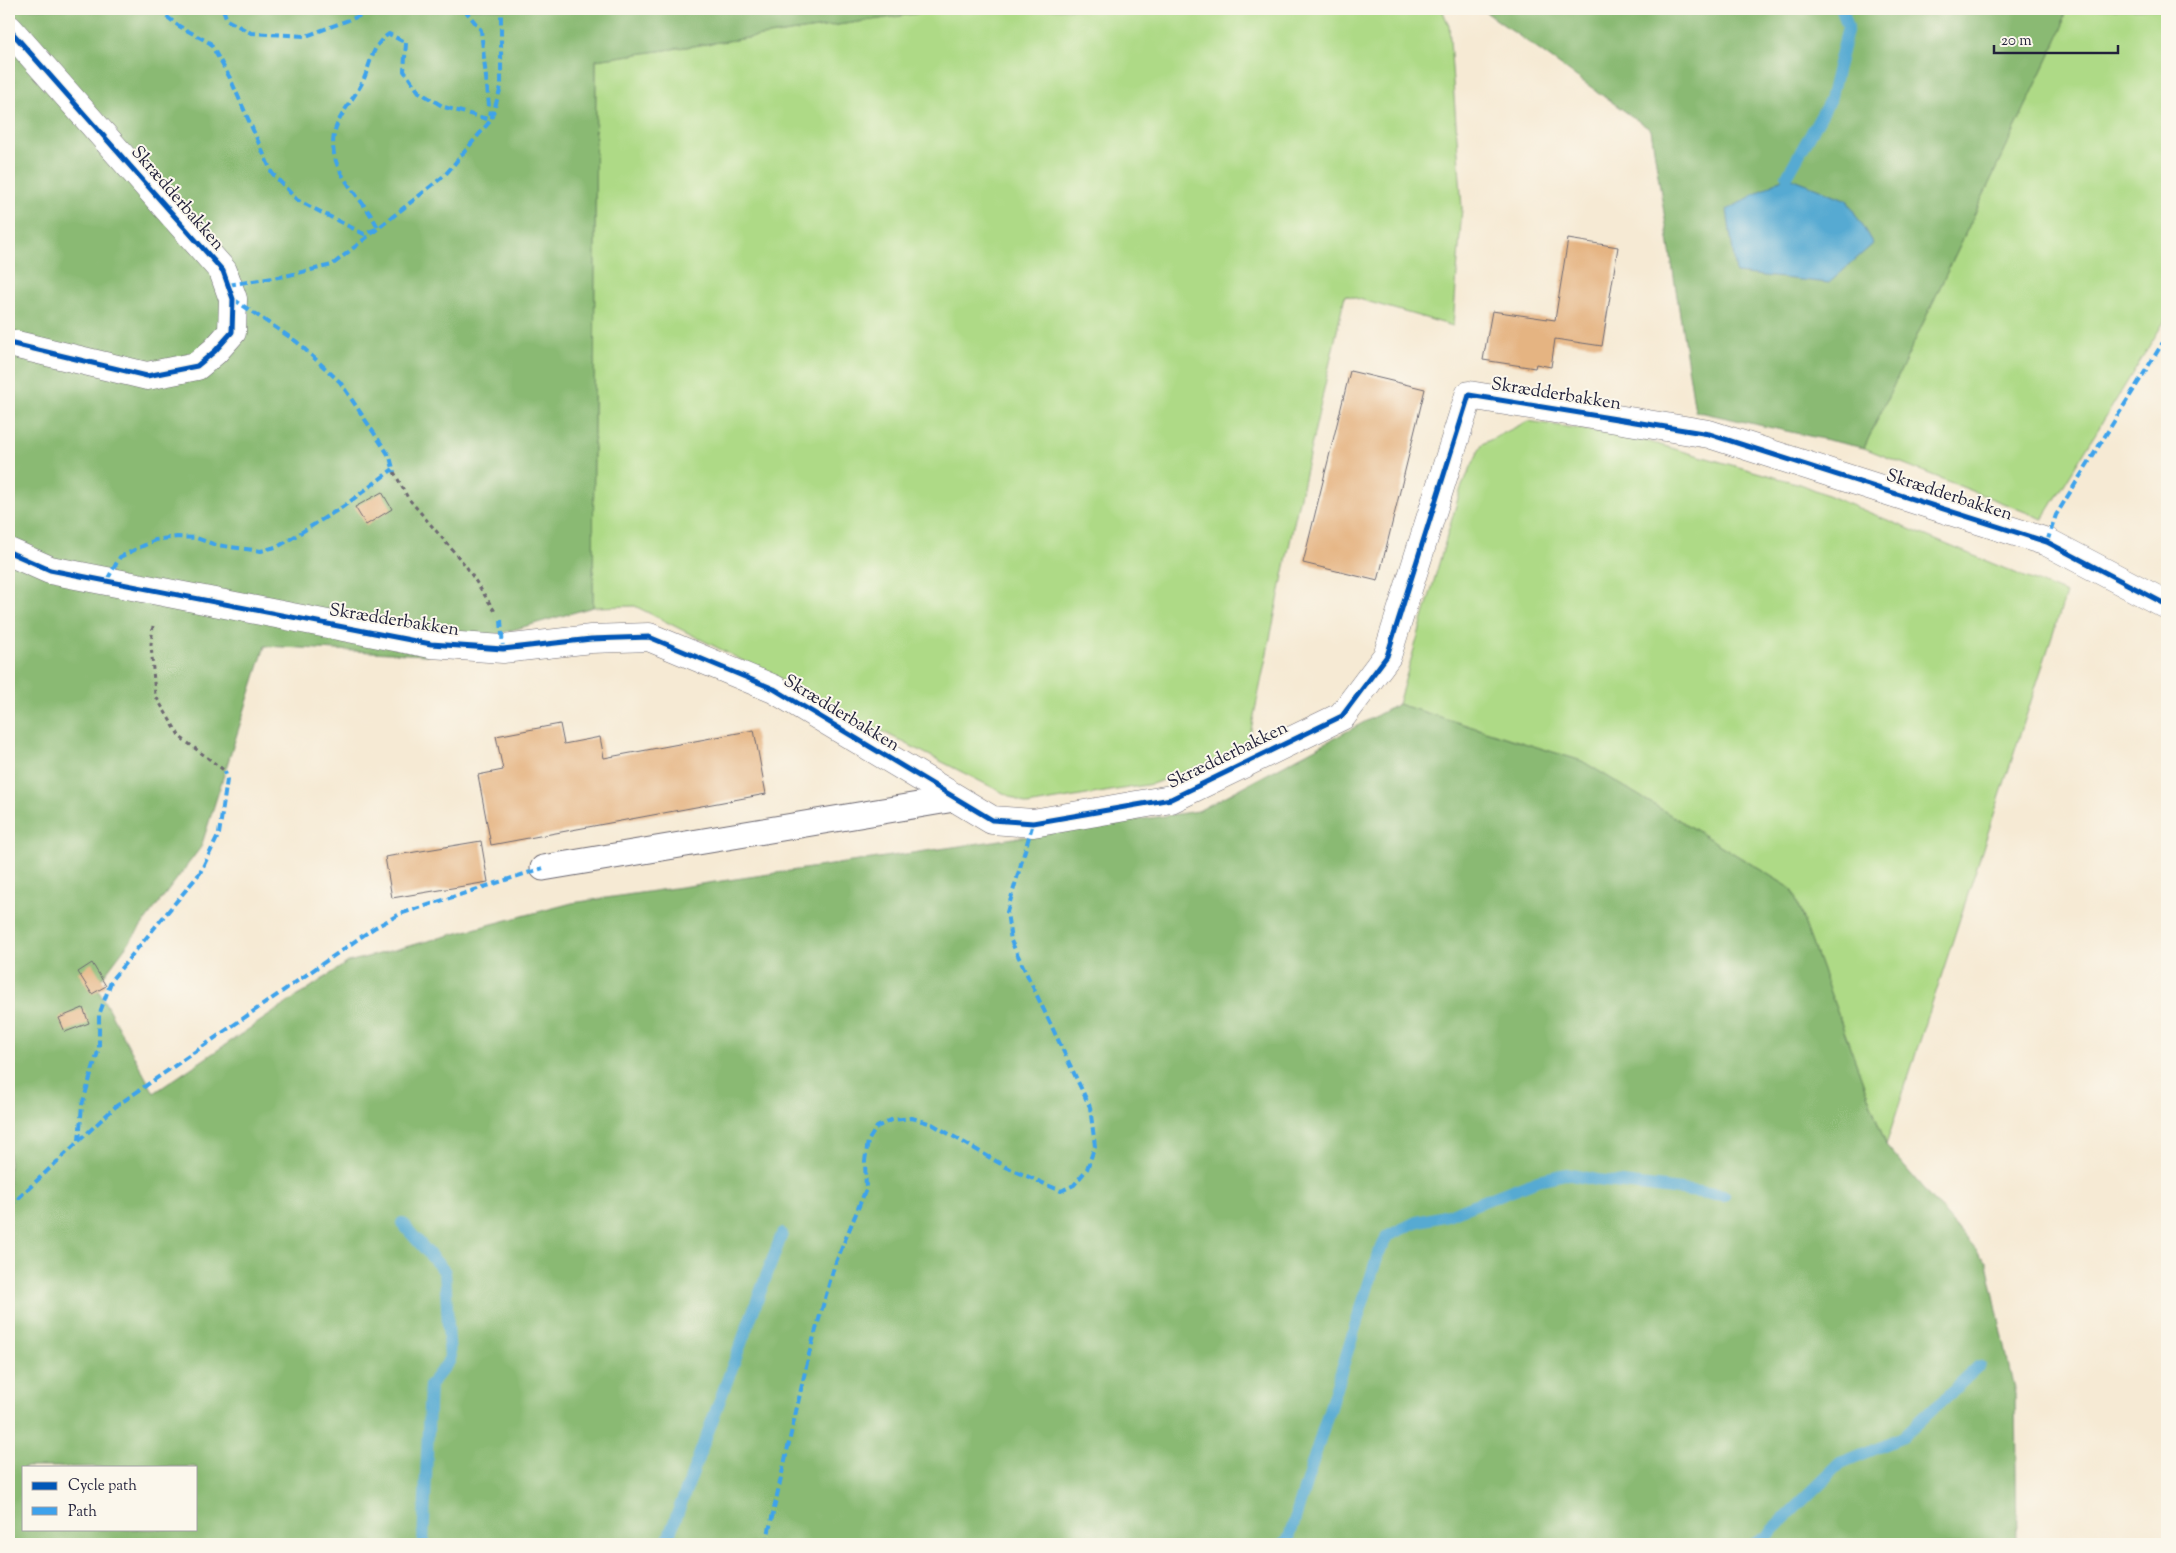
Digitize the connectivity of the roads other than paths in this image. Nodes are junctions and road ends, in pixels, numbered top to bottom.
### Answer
1 (9, 28) edge
2 (9, 343) edge
3 (9, 552) edge
4 (2167, 605) edge
5 (954, 799) junction
6 (543, 868) dead end

1 - 2 street, Skrædderbakken
3 - 5 street, Skrædderbakken
4 - 5 street, Skrædderbakken
5 - 6 lane

